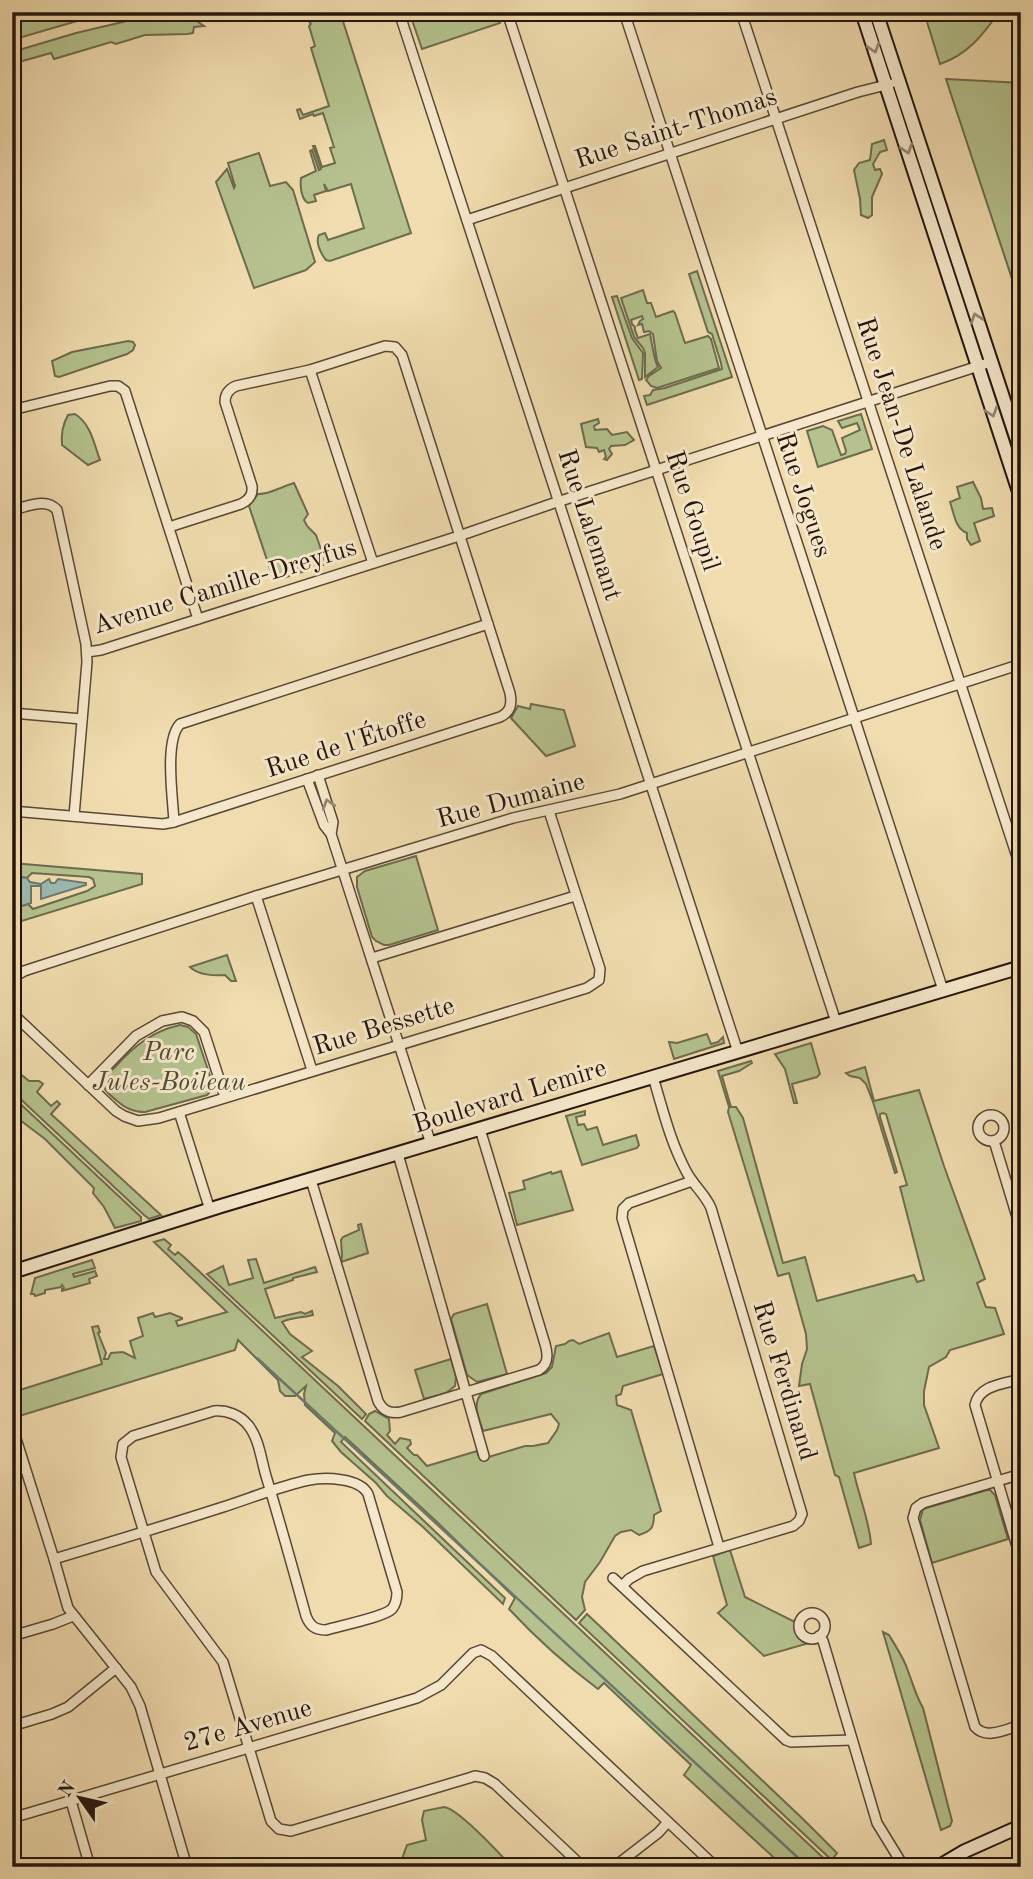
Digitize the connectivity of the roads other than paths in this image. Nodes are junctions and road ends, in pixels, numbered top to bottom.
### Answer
1 (203, 12) edge
2 (232, 12) edge
3 (280, 12) edge
4 (288, 12) edge
5 (399, 12) edge
6 (508, 12) edge
7 (624, 12) edge
8 (741, 12) edge
9 (862, 12) edge
10 (876, 12) edge
11 (892, 83) junction
12 (776, 118) junction
13 (670, 152) junction
14 (564, 187) junction
15 (467, 220) junction
16 (954, 272) junction
17 (990, 362) junction
18 (977, 366) junction
19 (310, 370) junction
20 (868, 402) junction
21 (12, 410) edge
22 (762, 435) junction
23 (1021, 452) edge
24 (656, 470) junction
25 (1021, 498) edge
26 (559, 501) junction
27 (12, 510) edge
28 (169, 527) junction
29 (459, 536) junction
30 (373, 563) junction
31 (198, 619) junction
32 (488, 624) junction
33 (87, 652) junction
34 (1021, 664) edge
35 (960, 684) junction
36 (12, 713) edge
37 (855, 718) junction
38 (82, 719) junction
39 (749, 752) junction
40 (318, 775) junction
41 (307, 779) junction
42 (651, 784) junction
43 (12, 811) edge
44 (549, 811) junction
45 (74, 816) junction
46 (174, 822) junction
47 (331, 834) junction
48 (343, 869) junction
49 (1021, 869) edge
50 (256, 896) junction
51 (575, 896) junction
52 (372, 958) junction
53 (1021, 967) edge
54 (12, 978) edge
55 (943, 990) junction
56 (12, 1013) edge
57 (836, 1022) junction
58 (400, 1045) junction
59 (738, 1052) junction
60 (312, 1070) junction
61 (653, 1077) junction
62 (88, 1085) junction
63 (225, 1097) junction
64 (179, 1112) junction
65 (480, 1129) junction
66 (994, 1141) dead end
67 (431, 1144) junction
68 (398, 1154) junction
69 (311, 1180) junction
70 (692, 1181) junction
71 (210, 1210) junction
72 (1021, 1230) edge
73 (12, 1272) edge
74 (1021, 1379) edge
75 (466, 1392) junction
76 (12, 1426) edge
77 (484, 1456) dead end
78 (1021, 1474) edge
79 (997, 1480) junction
80 (271, 1492) junction
81 (144, 1532) junction
82 (719, 1547) junction
83 (54, 1559) junction
84 (1021, 1560) edge
85 (613, 1578) dead end
86 (622, 1586) junction
87 (74, 1616) junction
88 (12, 1636) edge
89 (820, 1636) dead end
90 (116, 1668) junction
91 (1021, 1725) edge
92 (12, 1726) edge
93 (852, 1740) junction
94 (248, 1748) junction
95 (160, 1774) junction
96 (71, 1801) junction
97 (12, 1818) edge
98 (668, 1822) junction
99 (1021, 1826) edge
100 (90, 1867) edge
101 (187, 1867) edge
102 (583, 1867) edge
103 (614, 1867) edge
104 (716, 1867) edge
105 (904, 1867) edge
106 (938, 1867) edge

1 - 2 street
3 - 4 street
5 - 15 street, Rue Lalemant
6 - 14 street, Rue Goupil
7 - 13 street, Rue Jogues
8 - 12 street, Rue Jean-De Lalande
9 -> 11 main road
10 - 11 main road
11 - 12 street, Rue Saint-Thomas
11 - 16 main road
12 - 13 street, Rue Saint-Thomas
12 - 20 street, Rue Jean-De Lalande
13 - 14 street, Rue Saint-Thomas
13 - 22 street, Rue Jogues
14 - 15 street, Rue Saint-Thomas
14 - 24 street, Rue Goupil
15 - 26 street, Rue Lalemant
17 -> 16 main road
16 - 18 main road
17 - 18 street, Avenue Camille-Dreyfus
17 - 23 main road
18 - 20 street, Avenue Camille-Dreyfus
18 -> 25 main road
19 - 28 street
19 - 29 street, Rue de l'Étoffe
19 - 30 street
20 - 22 street, Avenue Camille-Dreyfus
20 - 35 street, Rue Jean-De Lalande
21 - 28 street
22 - 24 street, Avenue Camille-Dreyfus
22 - 37 street, Rue Jogues
24 - 26 street, Avenue Camille-Dreyfus
24 - 39 street, Rue Goupil
26 - 29 street, Avenue Camille-Dreyfus
26 - 42 street, Rue Lalemant
27 - 33 street, Avenue Camille-Dreyfus
28 - 31 street
29 - 30 street, Avenue Camille-Dreyfus
29 - 32 street, Rue de l'Étoffe
30 - 31 street, Avenue Camille-Dreyfus
31 - 33 street, Avenue Camille-Dreyfus
32 - 40 street, Rue de l'Étoffe
32 - 46 street
33 - 38 street
34 - 35 street, Rue Dumaine
35 - 37 street, Rue Dumaine
35 - 49 street, Rue Jean-De Lalande
36 - 38 street
37 - 39 street, Rue Dumaine
37 - 55 street, Rue Jogues
38 - 45 street
39 - 42 street, Rue Dumaine
39 - 57 street, Rue Goupil
40 - 41 street, Rue de l'Étoffe
47 -> 40 street
41 - 46 street, Rue de l'Étoffe
41 - 47 street
42 - 44 street, Rue Dumaine
42 - 59 street, Rue Lalemant
43 - 45 street, Rue de l'Étoffe
44 - 48 street, Rue Dumaine
44 - 51 street
45 - 46 street, Rue de l'Étoffe
47 - 48 street
48 - 50 street, Rue Dumaine
48 - 52 street
50 - 54 street, Rue Dumaine
50 - 60 street
51 - 52 street
51 - 58 street, Rue Bessette
52 - 58 street
53 - 55 main road, Boulevard Lemire
55 - 57 main road, Boulevard Lemire
56 - 62 street, Rue Bessette
57 - 59 main road, Boulevard Lemire
58 - 60 street, Rue Bessette
58 - 67 street
59 - 61 main road, Boulevard Lemire
60 - 63 street, Rue Bessette
61 - 65 main road, Boulevard Lemire
61 - 70 street, Rue Ferdinand
62 - 63 street
62 - 64 street, Rue Bessette
63 - 64 street, Rue Bessette
64 - 71 street
65 - 67 main road, Boulevard Lemire
65 - 75 street
66 - 72 street
67 - 68 main road, Boulevard Lemire
68 - 69 main road, Boulevard Lemire
68 - 75 street
69 - 71 main road, Boulevard Lemire
69 - 75 street
70 - 82 street
70 - 82 street, Rue Ferdinand
71 - 73 main road, Boulevard Lemire
74 - 79 street
75 - 77 street
76 - 83 street
78 - 79 street
79 - 84 street
79 - 91 street
80 - 80 street
80 - 81 street
80 - 81 street
81 - 83 street
81 - 94 street
82 - 86 street, Rue Ferdinand
83 - 87 street
85 - 86 street
86 - 93 street
87 - 88 street
87 - 90 street
89 - 93 street
90 - 92 street
90 - 95 street
93 - 105 street
94 - 95 street, 27e Avenue
94 - 98 street, 27e Avenue
94 - 102 street
95 - 96 street, 27e Avenue
95 - 101 street
96 - 97 street, 27e Avenue
96 - 100 street
98 - 103 street
98 - 104 street
99 - 106 main road

